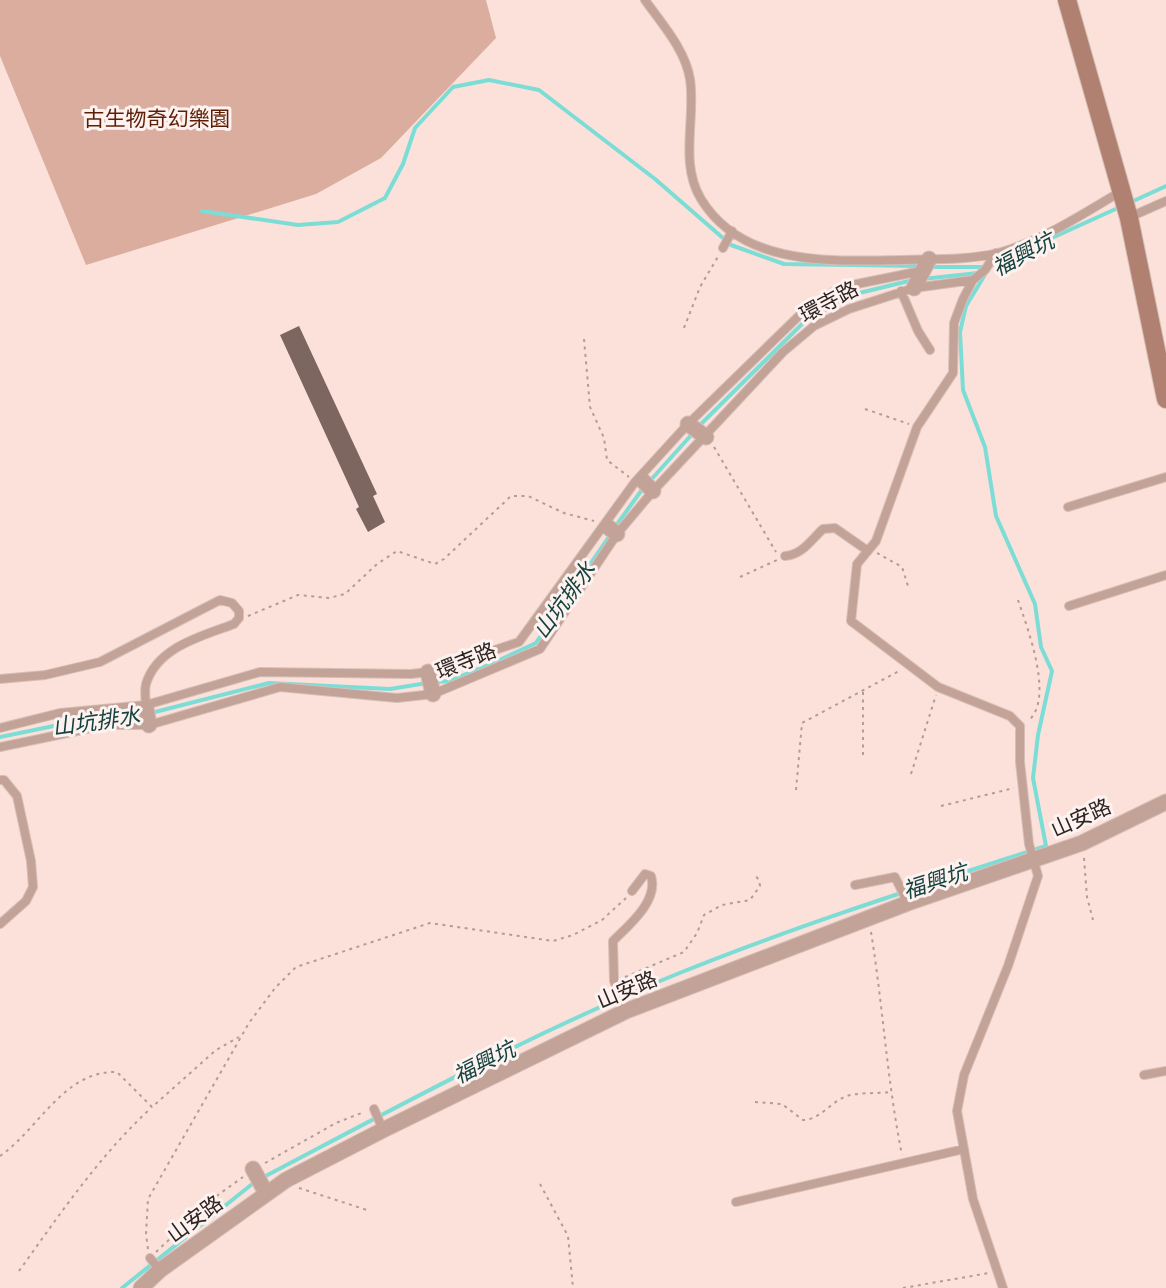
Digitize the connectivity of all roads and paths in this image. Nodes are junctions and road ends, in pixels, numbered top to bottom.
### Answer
1 (645, 0) edge
2 (1067, 0) edge
3 (1120, 192) junction
4 (1166, 201) edge
5 (1129, 218) junction
6 (732, 231) junction
7 (723, 248) joint
8 (996, 253) junction
9 (925, 265) junction
10 (973, 280) junction
11 (908, 290) junction
12 (684, 328) dead end
13 (584, 339) dead end
14 (930, 350) dead end
15 (1166, 399) edge
16 (865, 409) dead end
17 (917, 427) junction
18 (695, 430) junction
19 (1166, 477) edge
20 (644, 485) junction
21 (1068, 507) dead end
22 (611, 530) junction
23 (868, 551) junction
24 (784, 556) junction
25 (1166, 575) edge
26 (740, 577) dead end
27 (908, 586) dead end
28 (1018, 600) dead end
29 (1069, 606) dead end
30 (234, 624) junction
31 (910, 666) junction
32 (0, 679) edge
33 (431, 684) junction
34 (938, 687) junction
35 (863, 691) junction
36 (147, 714) junction
37 (1020, 726) junction
38 (0, 728) edge
39 (0, 747) edge
40 (864, 755) dead end
41 (911, 774) dead end
42 (0, 780) edge
43 (1023, 786) junction
44 (795, 790) dead end
45 (1166, 802) edge
46 (941, 806) dead end
47 (1082, 843) junction
48 (1034, 861) junction
49 (754, 874) dead end
50 (855, 885) dead end
51 (632, 891) joint
52 (908, 903) junction
53 (869, 918) junction
54 (1093, 920) dead end
55 (0, 924) edge
56 (614, 981) junction
57 (626, 1011) junction
58 (241, 1035) junction
59 (1166, 1071) edge
60 (1144, 1075) dead end
61 (890, 1092) junction
62 (755, 1102) dead end
63 (152, 1107) junction
64 (374, 1109) dead end
65 (383, 1130) junction
66 (964, 1149) junction
67 (0, 1156) edge
68 (903, 1164) junction
69 (253, 1169) dead end
70 (286, 1180) junction
71 (540, 1184) dead end
72 (266, 1193) junction
73 (736, 1202) dead end
74 (368, 1210) dead end
75 (150, 1258) joint
76 (160, 1270) junction
77 (20, 1271) dead end
78 (998, 1271) junction
79 (141, 1288) edge
80 (573, 1288) edge
81 (903, 1288) edge
82 (1003, 1288) edge

1 - 6 lane
2 - 3 street
3 - 5 street
3 - 8 lane
4 - 5 lane
5 - 15 street
6 - 7 lane
6 - 9 lane
7 - 12 path
8 - 9 lane
8 - 10 lane
9 - 11 street
9 - 18 lane, 環寺路
10 - 11 lane, 環寺路
10 - 17 lane
11 - 14 lane
11 - 18 lane, 環寺路
13 - 20 path
16 - 17 path
17 - 23 lane
18 - 20 lane, 環寺路
18 - 20 lane, 環寺路
18 - 24 path
19 - 21 lane
20 - 22 lane, 環寺路
20 - 22 lane, 環寺路
22 - 30 path
22 - 33 lane, 環寺路
22 - 33 lane, 環寺路
23 - 24 lane
23 - 27 path
23 - 31 lane
24 - 26 path
25 - 29 lane
28 - 37 path
30 - 32 lane
30 - 36 lane
31 - 34 lane
31 - 35 path
33 - 36 lane, 環寺路
33 - 36 lane, 環寺路
34 - 37 lane
34 - 41 path
35 - 40 path
35 - 44 path
36 - 38 lane, 環寺路
36 - 39 lane, 環寺路
37 - 43 lane
42 - 55 lane
43 - 46 path
43 - 48 lane
45 - 47 street, 山安路
47 - 48 street, 山安路
47 - 54 path
48 - 52 street, 山安路
48 - 66 lane
49 - 56 path
50 - 52 lane
51 - 56 lane
51 - 58 path
52 - 53 street, 山安路
53 - 57 street, 山安路
53 - 61 path
56 - 57 lane
57 - 65 street, 山安路
58 - 63 path
58 - 75 path
59 - 60 lane
61 - 62 path
61 - 68 path
63 - 67 path
63 - 77 path
64 - 65 lane
65 - 70 street, 山安路
66 - 68 lane
66 - 78 lane
68 - 73 lane
69 - 72 street
70 - 72 street, 山安路
70 - 74 path
71 - 80 path
72 - 76 street, 山安路
75 - 76 lane
76 - 79 street, 山安路
78 - 81 path
78 - 82 lane

